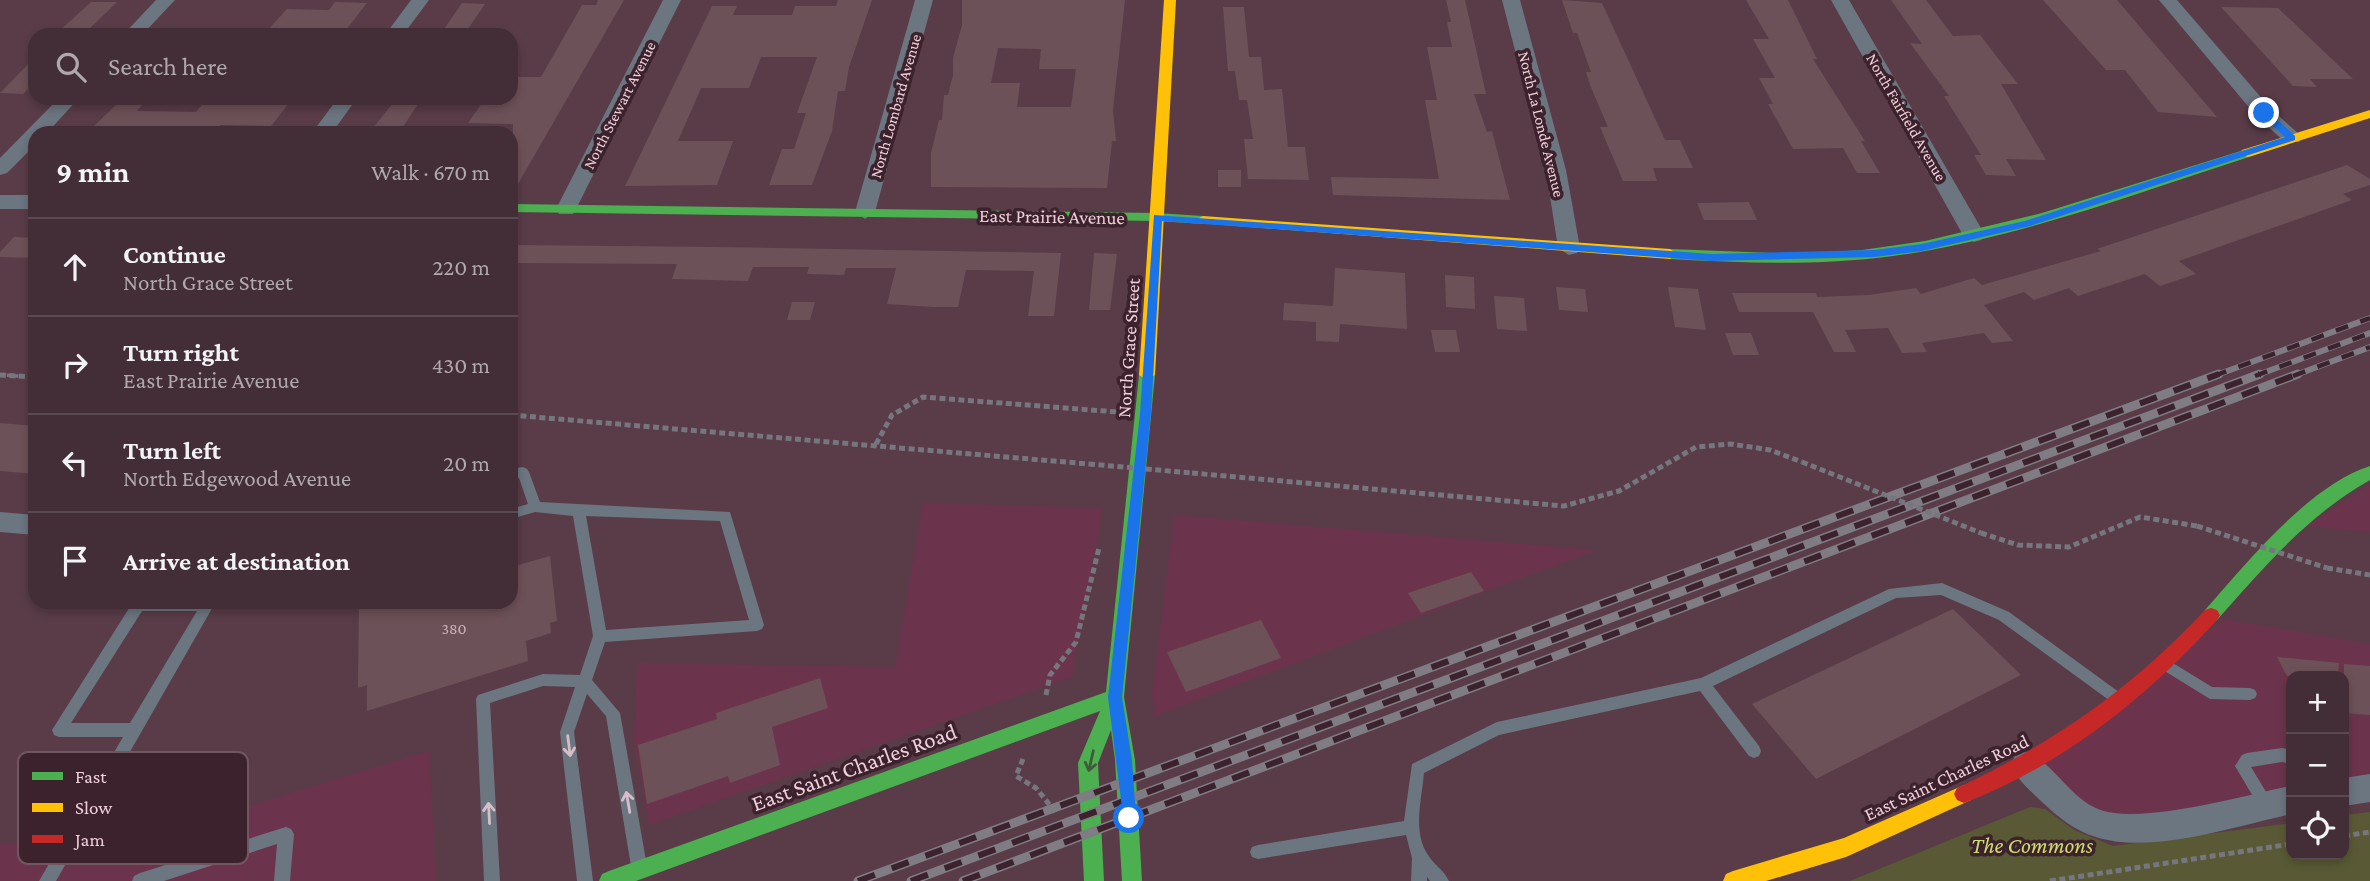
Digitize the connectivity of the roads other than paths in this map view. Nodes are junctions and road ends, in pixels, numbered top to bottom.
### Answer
1 (166, 0) edge
2 (420, 0) edge
3 (672, 0) edge
4 (924, 0) edge
5 (1170, 0) edge
6 (1511, 0) edge
7 (1840, 0) edge
8 (2168, 0) edge
9 (139, 28) edge
10 (399, 28) edge
11 (63, 105) edge
12 (343, 105) edge
13 (2370, 114) edge
14 (42, 126) edge
15 (327, 126) edge
16 (2292, 138) junction
17 (28, 140) edge
18 (0, 169) edge
19 (0, 202) edge
20 (28, 202) edge
21 (518, 208) edge
22 (566, 209) junction
23 (865, 212) junction
24 (1157, 217) junction
25 (1974, 235) junction
26 (1569, 248) junction
27 (2370, 472) edge
28 (518, 473) edge
29 (535, 507) junction
30 (579, 510) junction
31 (518, 512) edge
32 (0, 522) edge
33 (28, 524) edge
34 (135, 609) edge
35 (205, 609) edge
36 (600, 636) junction
37 (2164, 664) junction
38 (584, 681) junction
39 (1703, 684) junction
40 (2250, 694) dead end
41 (1115, 697) junction
42 (2121, 701) junction
43 (134, 730) junction
44 (1754, 751) dead end
45 (121, 752) edge
46 (2286, 756) edge
47 (2026, 766) junction
48 (2370, 788) edge
49 (2349, 791) edge
50 (2278, 803) edge
51 (1411, 827) junction
52 (248, 846) edge
53 (1258, 852) dead end
54 (1420, 859) junction
55 (57, 864) edge
56 (193, 864) edge
57 (639, 870) junction
58 (47, 881) edge
59 (140, 881) edge
60 (282, 881) edge
61 (492, 881) edge
62 (585, 881) edge
63 (609, 881) edge
64 (1094, 881) edge
65 (1132, 881) edge
66 (1419, 881) edge
67 (1441, 881) edge
68 (1733, 881) edge

1 - 9 street
2 - 10 street
3 - 22 street, North Stewart Avenue
4 - 23 street, North Lombard Avenue
5 - 24 street, North Grace Street
6 - 26 street, North La Londe Avenue
7 - 25 street, North Fairfield Avenue
8 - 16 street
11 - 14 street
12 - 15 street
13 - 16 street, East Prairie Avenue
16 - 25 street, East Prairie Avenue
17 - 18 street
19 - 20 street
21 - 22 street, East Prairie Avenue
22 - 23 street, East Prairie Avenue
23 - 24 street, East Prairie Avenue
24 - 26 street, East Prairie Avenue
24 - 41 street, North Grace Street
25 - 26 street, East Prairie Avenue
27 - 37 street, East Saint Charles Road
28 - 29 lane
29 - 30 lane
29 - 31 lane
30 - 36 lane
30 - 36 lane
32 - 33 street
34 - 43 lane
35 - 43 lane
36 - 38 lane
37 - 40 lane
37 - 42 street, East Saint Charles Road
57 -> 38 lane
61 -> 38 lane
38 -> 62 lane
39 - 42 lane
39 - 44 lane
39 - 51 lane
41 - 57 street, East Saint Charles Road
41 -> 64 street, North Grace Street
41 - 65 street, North Grace Street
42 - 47 street, East Saint Charles Road
43 - 45 lane
46 - 50 lane
47 - 50 street
47 - 68 street, East Saint Charles Road
48 - 49 street
51 - 53 lane
51 - 54 lane
52 - 60 lane
54 - 66 lane
54 - 67 lane
55 - 58 lane
56 - 59 lane
57 - 63 street, East Saint Charles Road

